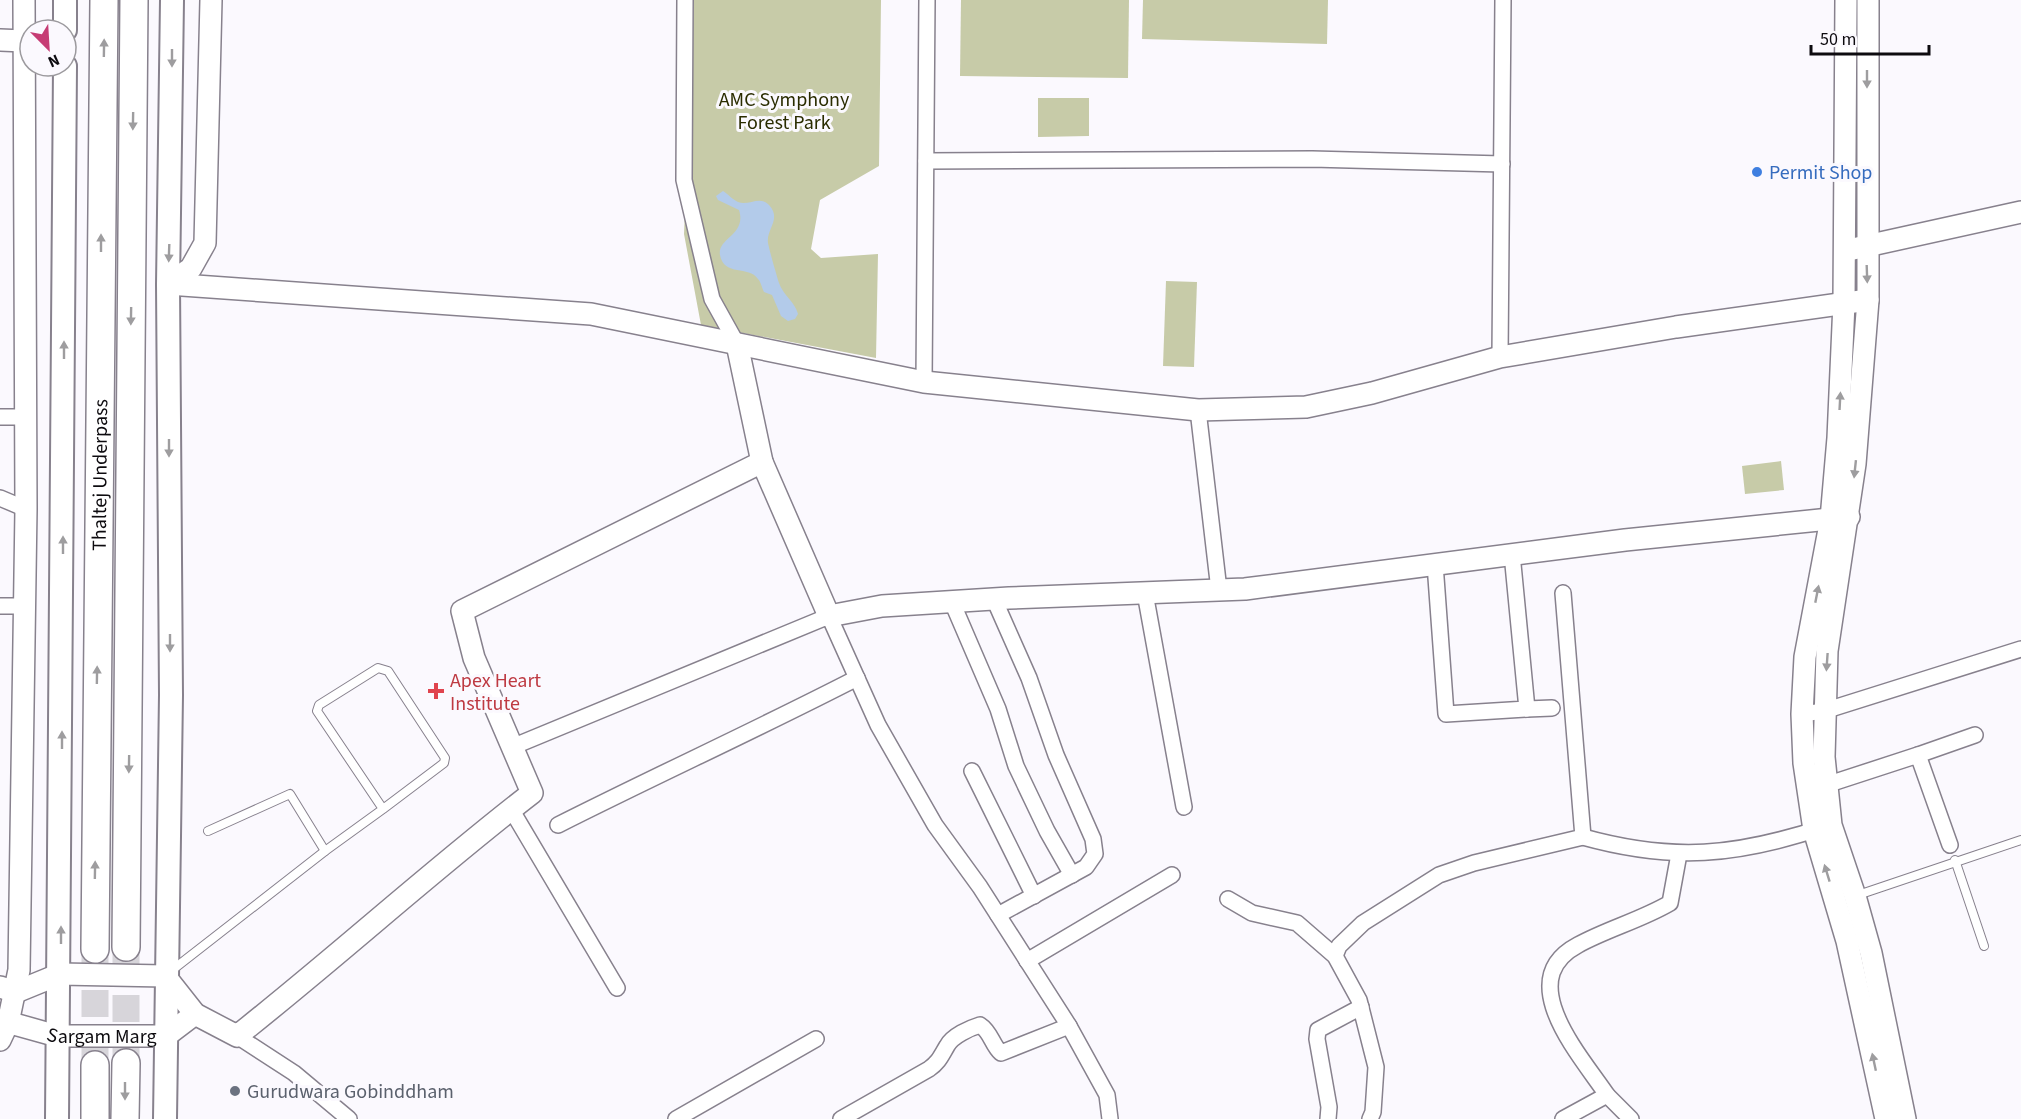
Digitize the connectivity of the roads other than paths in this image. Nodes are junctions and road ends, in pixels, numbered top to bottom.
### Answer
1 (24, 0) edge
2 (65, 0) edge
3 (105, 0) edge
4 (134, 0) edge
5 (172, 0) edge
6 (211, 0) edge
7 (685, 0) edge
8 (927, 0) edge
9 (1503, 0) edge
10 (1846, 0) edge
11 (1868, 0) edge
12 (24, 18) edge
13 (65, 18) edge
14 (0, 40) edge
15 (18, 41) edge
16 (24, 78) edge
17 (65, 78) edge
18 (926, 161) junction
19 (1502, 164) junction
20 (2021, 212) edge
21 (1866, 247) junction
22 (1843, 250) junction
23 (168, 284) junction
24 (1868, 300) junction
25 (1844, 303) junction
26 (737, 344) junction
27 (1500, 357) junction
28 (924, 382) junction
29 (1198, 410) junction
30 (0, 417) edge
31 (26, 417) junction
32 (762, 462) junction
33 (0, 498) edge
34 (26, 509) junction
35 (1840, 518) junction
36 (1512, 554) junction
37 (1435, 564) junction
38 (1219, 590) junction
39 (1145, 593) junction
40 (1563, 593) dead end
41 (994, 599) junction
42 (952, 602) junction
43 (0, 606) edge
44 (25, 606) junction
45 (829, 616) junction
46 (2021, 650) edge
47 (857, 678) junction
48 (1552, 708) dead end
49 (1527, 709) junction
50 (1824, 711) junction
51 (1802, 714) junction
52 (1974, 735) dead end
53 (512, 747) junction
54 (1918, 755) junction
55 (972, 771) dead end
56 (1826, 785) junction
57 (1184, 807) dead end
58 (511, 809) junction
59 (383, 810) junction
60 (558, 825) dead end
61 (1822, 828) junction
62 (208, 831) dead end
63 (1583, 837) junction
64 (2021, 840) edge
65 (1950, 845) dead end
66 (325, 851) junction
67 (1679, 854) junction
68 (1955, 860) junction
69 (1072, 874) junction
70 (1172, 875) dead end
71 (1034, 896) junction
72 (1855, 896) junction
73 (1228, 899) dead end
74 (998, 915) junction
75 (1984, 946) dead end
76 (126, 947) tunnel mouth
77 (95, 949) tunnel mouth
78 (1335, 956) junction
79 (1027, 961) junction
80 (60, 974) junction
81 (165, 976) junction
82 (617, 988) dead end
83 (8, 989) edge
84 (1361, 1007) junction
85 (195, 1014) junction
86 (1069, 1026) junction
87 (3, 1028) edge
88 (57, 1035) junction
89 (166, 1036) junction
90 (237, 1036) junction
91 (816, 1039) dead end
92 (126, 1063) tunnel mouth
93 (95, 1065) tunnel mouth
94 (1607, 1095) junction
95 (57, 1119) edge
96 (95, 1119) edge
97 (125, 1119) edge
98 (165, 1119) edge
99 (349, 1119) edge
100 (676, 1119) edge
101 (842, 1119) edge
102 (1110, 1119) edge
103 (1328, 1119) edge
104 (1370, 1119) edge
105 (1563, 1119) edge
106 (1631, 1119) edge
107 (1886, 1119) edge
108 (1905, 1119) edge

1 - 12 street
2 - 13 main road
77 -> 3 highway, Thaltej Underpass
4 -> 76 highway, Thaltej Underpass
5 -> 23 main road
6 - 23 street
7 - 26 street
8 - 18 street
9 - 19 street
10 - 22 street
11 -> 21 street
14 - 15 street
16 - 31 street
80 -> 17 main road
18 - 19 street
18 - 28 street
19 - 27 street
20 - 21 street
21 - 22 street
21 -> 24 street
22 - 25 street
23 - 26 street
23 -> 81 main road
24 - 25 street
24 -> 35 street
25 - 27 street
35 -> 25 street
26 - 28 street
26 - 32 street
27 - 29 street
28 - 29 street
29 - 38 street
30 - 31 street
31 - 34 street
32 - 45 street
32 - 53 street
33 - 34 street
34 - 44 street
35 - 36 street
35 -> 50 street
51 -> 35 street
36 - 37 street
36 - 49 street
37 - 38 street
37 - 49 street
38 - 39 street
39 - 41 street
39 - 57 street
40 - 63 street
41 - 42 street
41 - 69 street
42 - 45 street
42 - 69 street
43 - 44 street
44 - 83 street
45 - 47 street
45 - 53 street
46 - 50 street
47 - 60 street
47 - 74 street
48 - 49 street
50 - 51 street
50 - 56 street
51 - 61 street
52 - 54 street
53 - 58 street
54 - 56 street
54 - 65 street
55 - 71 street
56 - 61 street
58 - 82 street
58 - 90 street
59 - 59 lane
59 - 66 lane
61 - 67 street
61 - 72 street
107 -> 61 street
62 - 66 lane
63 - 67 street
63 - 78 street
64 - 68 lane
66 - 81 lane
67 - 94 street
68 - 72 lane
68 - 75 lane
69 - 71 street
70 - 79 street
71 - 74 street
72 - 108 street
73 - 78 street
74 - 79 street
78 - 84 street
79 - 86 street
80 - 81 street
80 - 83 street
80 - 88 main road
81 - 85 street
81 - 89 main road
83 - 87 street
84 - 103 street
84 - 104 street
85 - 89 street, Sargam Marg
85 - 90 street
86 - 101 street
86 - 102 street
87 - 88 street, Sargam Marg
88 - 89 street, Sargam Marg
88 - 95 main road
89 - 98 main road
90 - 99 street
91 - 100 street
92 -> 97 highway
93 - 96 highway
94 - 105 street
94 - 106 street

